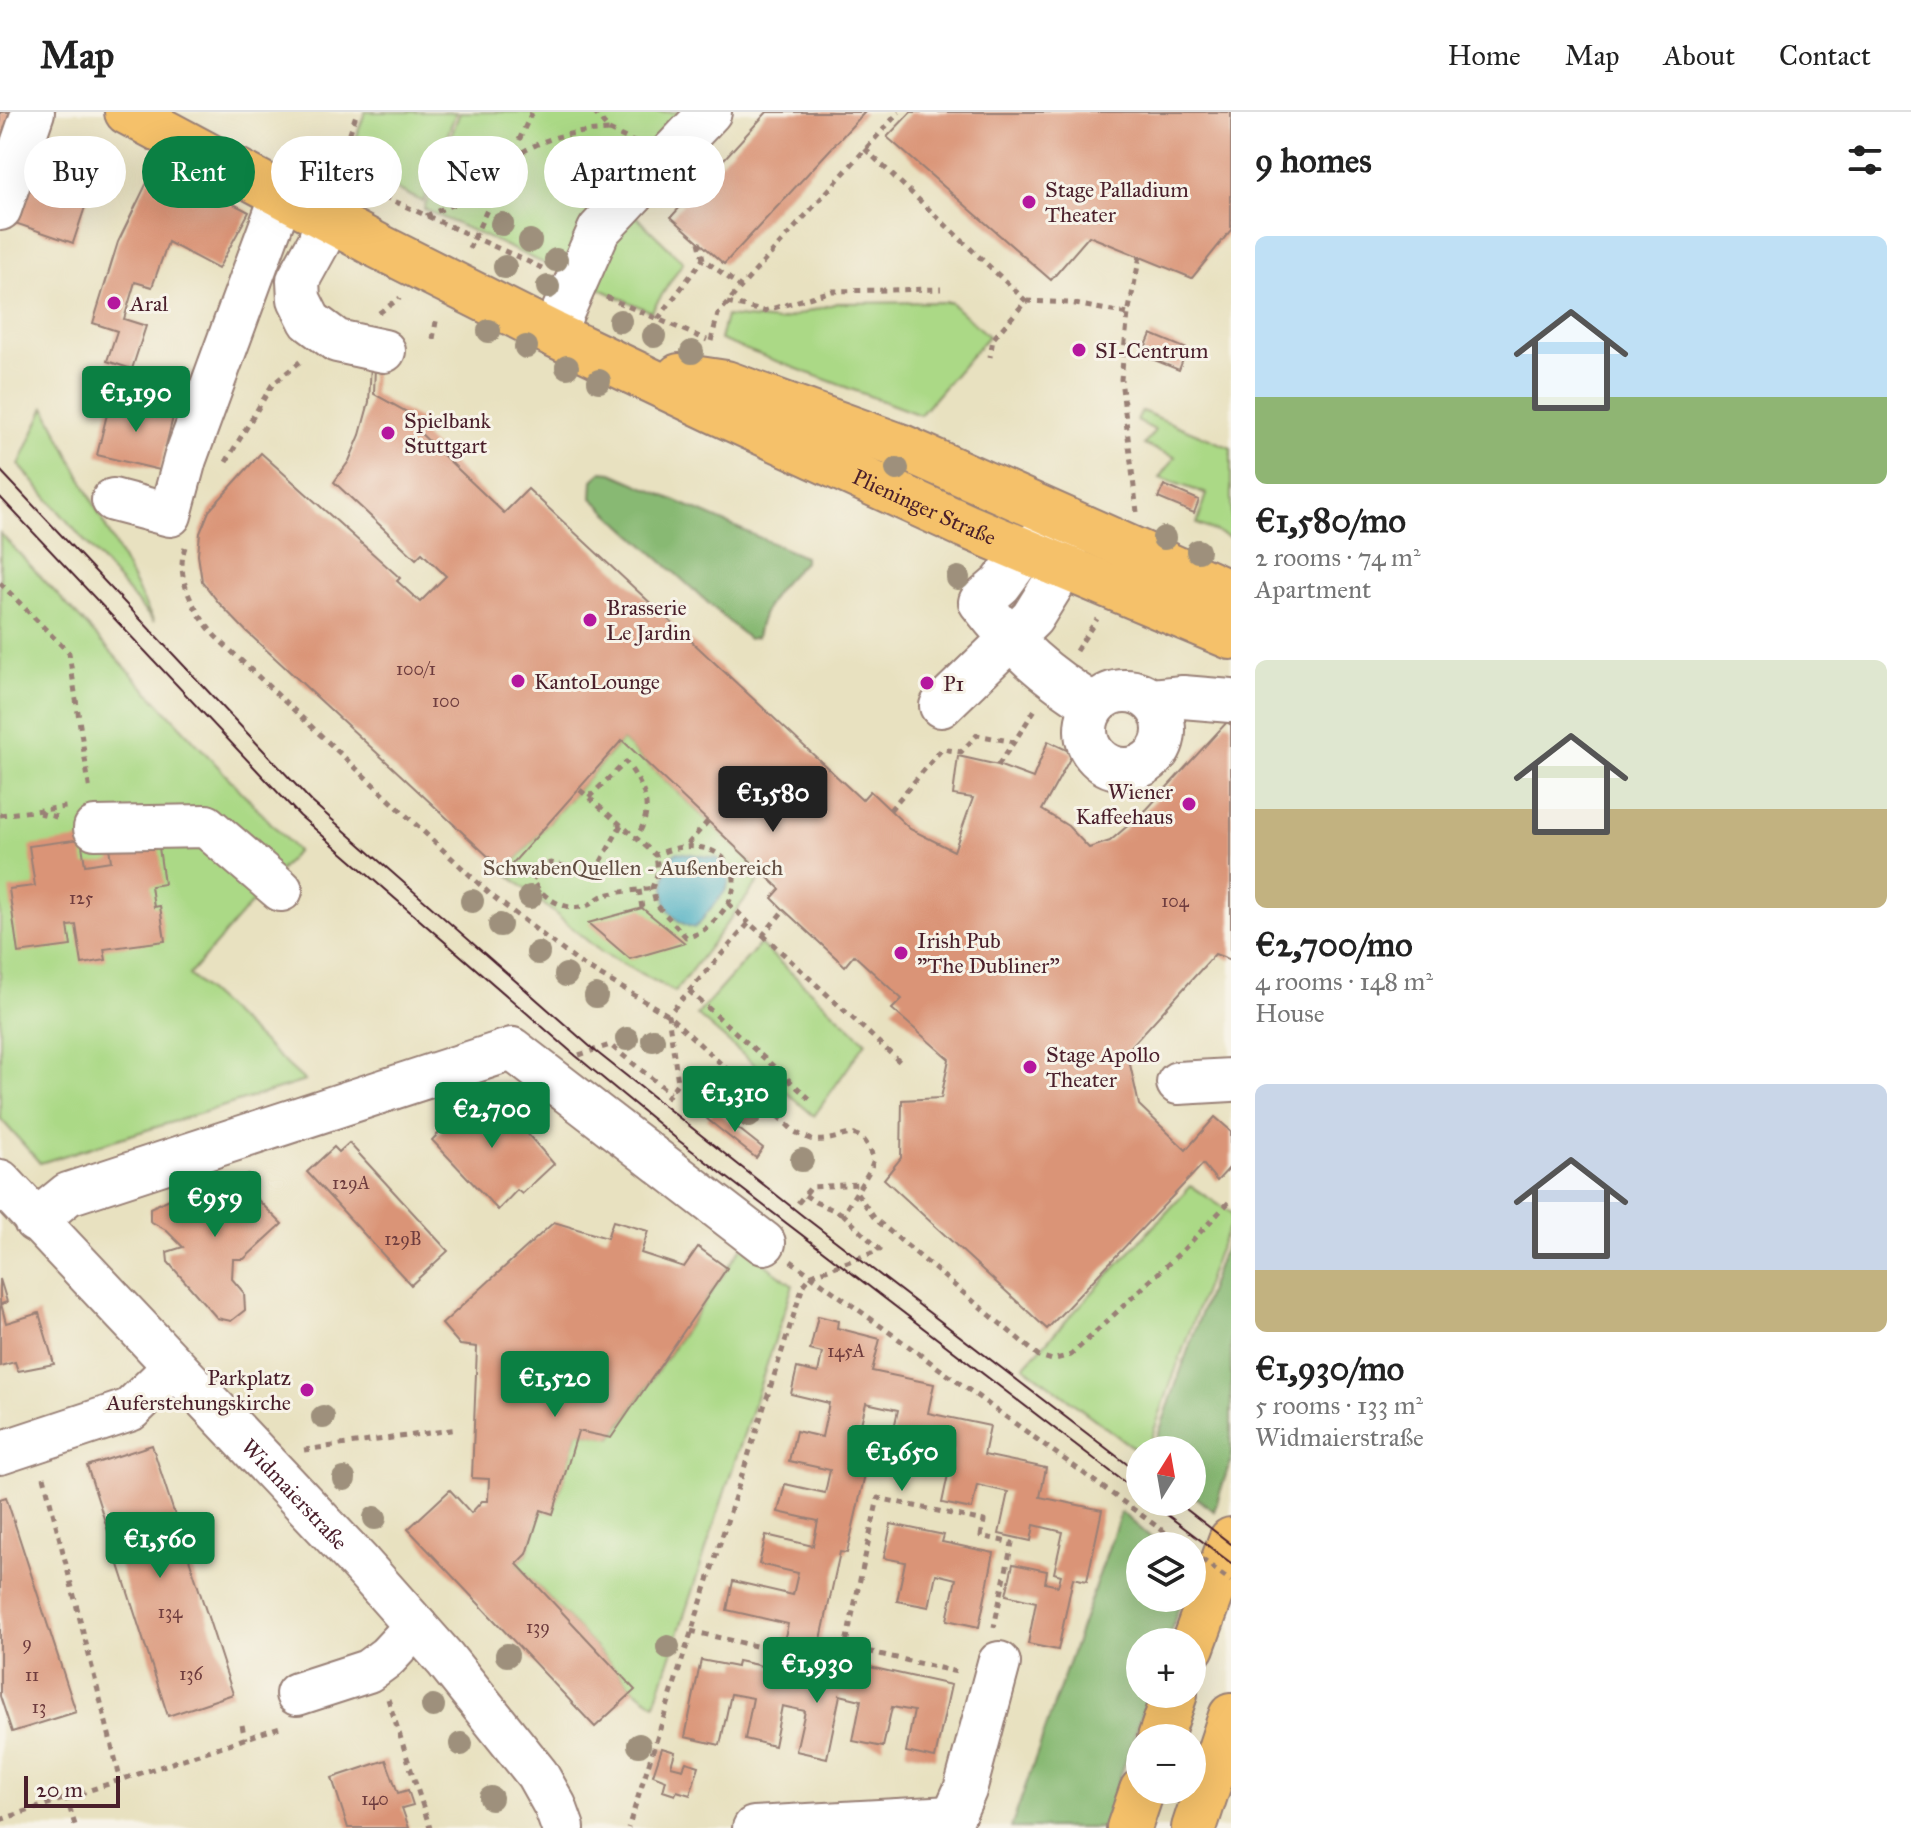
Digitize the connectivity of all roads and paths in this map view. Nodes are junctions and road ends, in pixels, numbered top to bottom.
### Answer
1 (33, 112) edge
2 (127, 112) edge
3 (357, 112) edge
4 (532, 112) edge
5 (594, 112) edge
6 (710, 112) edge
7 (899, 112) edge
8 (521, 136) edge
9 (528, 148) edge
10 (865, 149) junction
11 (271, 189) edge
12 (277, 208) edge
13 (306, 208) edge
14 (446, 208) edge
15 (488, 208) edge
16 (0, 209) edge
17 (425, 217) dead end
18 (326, 219) junction
19 (474, 238) dead end
20 (699, 242) dead end
21 (1140, 256) dead end
22 (703, 259) junction
23 (741, 287) junction
24 (941, 289) dead end
25 (401, 298) dead end
26 (1026, 301) junction
27 (727, 303) junction
28 (1128, 314) junction
29 (436, 318) dead end
30 (657, 319) dead end
31 (553, 334) junction
32 (433, 339) dead end
33 (337, 341) junction
34 (711, 341) dead end
35 (384, 351) dead end
36 (990, 357) dead end
37 (816, 437) junction
38 (221, 471) dead end
39 (113, 500) dead end
40 (1138, 511) dead end
41 (1069, 519) junction
42 (186, 543) dead end
43 (1044, 560) junction
44 (0, 583) edge
45 (1231, 593) edge
46 (1097, 620) dead end
47 (1231, 637) edge
48 (1008, 639) junction
49 (1055, 681) junction
50 (1152, 700) junction
51 (1231, 701) edge
52 (1094, 705) junction
53 (941, 706) dead end
54 (1014, 742) junction
55 (998, 765) dead end
56 (580, 790) dead end
57 (589, 797) junction
58 (890, 810) dead end
59 (88, 812) junction
60 (0, 815) edge
61 (708, 821) dead end
62 (621, 825) junction
63 (636, 838) junction
64 (687, 844) junction
65 (656, 855) junction
66 (652, 888) junction
67 (281, 890) dead end
68 (639, 890) junction
69 (728, 903) junction
70 (642, 908) dead end
71 (784, 910) dead end
72 (749, 923) junction
73 (763, 935) junction
74 (689, 991) junction
75 (668, 1015) junction
76 (568, 1059) dead end
77 (902, 1064) dead end
78 (1231, 1080) edge
79 (1178, 1083) dead end
80 (670, 1093) junction
81 (666, 1099) dead end
82 (810, 1099) dead end
83 (0, 1181) edge
84 (861, 1184) junction
85 (857, 1193) junction
86 (805, 1195) junction
87 (1231, 1200) edge
88 (798, 1203) dead end
89 (843, 1214) junction
90 (35, 1221) junction
91 (764, 1243) dead end
92 (812, 1275) junction
93 (174, 1367) junction
94 (458, 1429) dead end
95 (17, 1447) edge
96 (295, 1448) dead end
97 (1165, 1532) edge
98 (1231, 1540) edge
99 (1206, 1562) edge
100 (1231, 1581) edge
101 (416, 1626) junction
102 (1199, 1628) edge
103 (691, 1631) junction
104 (845, 1646) junction
105 (997, 1672) junction
106 (386, 1692) dead end
107 (292, 1710) joint
108 (1231, 1716) edge
109 (242, 1725) dead end
110 (245, 1739) junction
111 (120, 1778) junction
112 (66, 1796) junction
113 (1137, 1804) edge
114 (0, 1820) edge
115 (949, 1822) edge
116 (76, 1828) edge
117 (430, 1828) edge
118 (563, 1828) edge
119 (628, 1828) edge
120 (754, 1828) edge
121 (1129, 1828) edge
122 (1194, 1828) edge

1 - 16 street
2 - 11 main road, Plieninger Straße
3 - 18 path
4 - 8 path
5 - 9 path
6 - 31 street
7 - 10 path
10 - 23 path
10 - 26 path
12 - 39 street
13 - 18 main road, Plieninger Straße
14 - 17 path
15 - 19 path
18 - 31 main road, Plieninger Straße
18 - 33 street
20 - 22 path
21 - 28 path
22 - 23 path
22 - 30 path
23 - 27 path
24 - 27 path
25 - 33 path
26 - 28 path
26 - 36 path
27 - 34 path
28 - 40 path
29 - 32 path
31 - 37 main road, Plieninger Straße
33 - 35 street
33 - 38 path
37 - 41 main road, Plieninger Straße
37 - 43 main road, Plieninger Straße
41 - 43 street
41 - 45 main road, Plieninger Straße
42 - 75 path
43 - 47 main road, Plieninger Straße
43 - 48 street
44 - 59 path
46 - 49 path
48 - 49 street
48 - 53 street
49 - 52 street
49 - 54 path
50 - 51 street
50 - 52 street
50 - 52 street
54 - 55 path
54 - 58 path
56 - 57 path
57 - 62 path
57 - 63 path
59 - 60 path
59 - 67 street
61 - 64 path
62 - 63 path
62 - 68 path
63 - 65 path
64 - 65 path
64 - 69 path
65 - 66 path
66 - 68 path
66 - 69 path
68 - 70 path
69 - 72 path
71 - 73 path
72 - 73 path
72 - 74 path
73 - 77 path
74 - 75 path
74 - 82 path
75 - 80 path
75 - 84 path
76 - 80 path
78 - 79 street
80 - 81 path
83 - 90 street, Widmaierstraße
84 - 85 path
84 - 86 path
85 - 87 path
85 - 89 path
86 - 88 path
86 - 89 path
89 - 92 path
90 - 91 street
90 - 93 street, Widmaierstraße
92 - 97 path
92 - 103 path
93 - 95 street
93 - 101 street, Widmaierstraße
94 - 96 path
95 - 111 path
98 - 102 main road
99 - 100 path, bridge
101 - 107 street
101 - 118 street, Widmaierstraße
103 - 104 path
103 - 119 path
104 - 105 path
104 - 105 path
105 - 115 street
106 - 117 path
107 - 110 path
108 - 122 main road
109 - 110 path
110 - 111 path
111 - 112 path
112 - 114 path
112 - 116 path
113 - 121 main road
115 - 120 street

